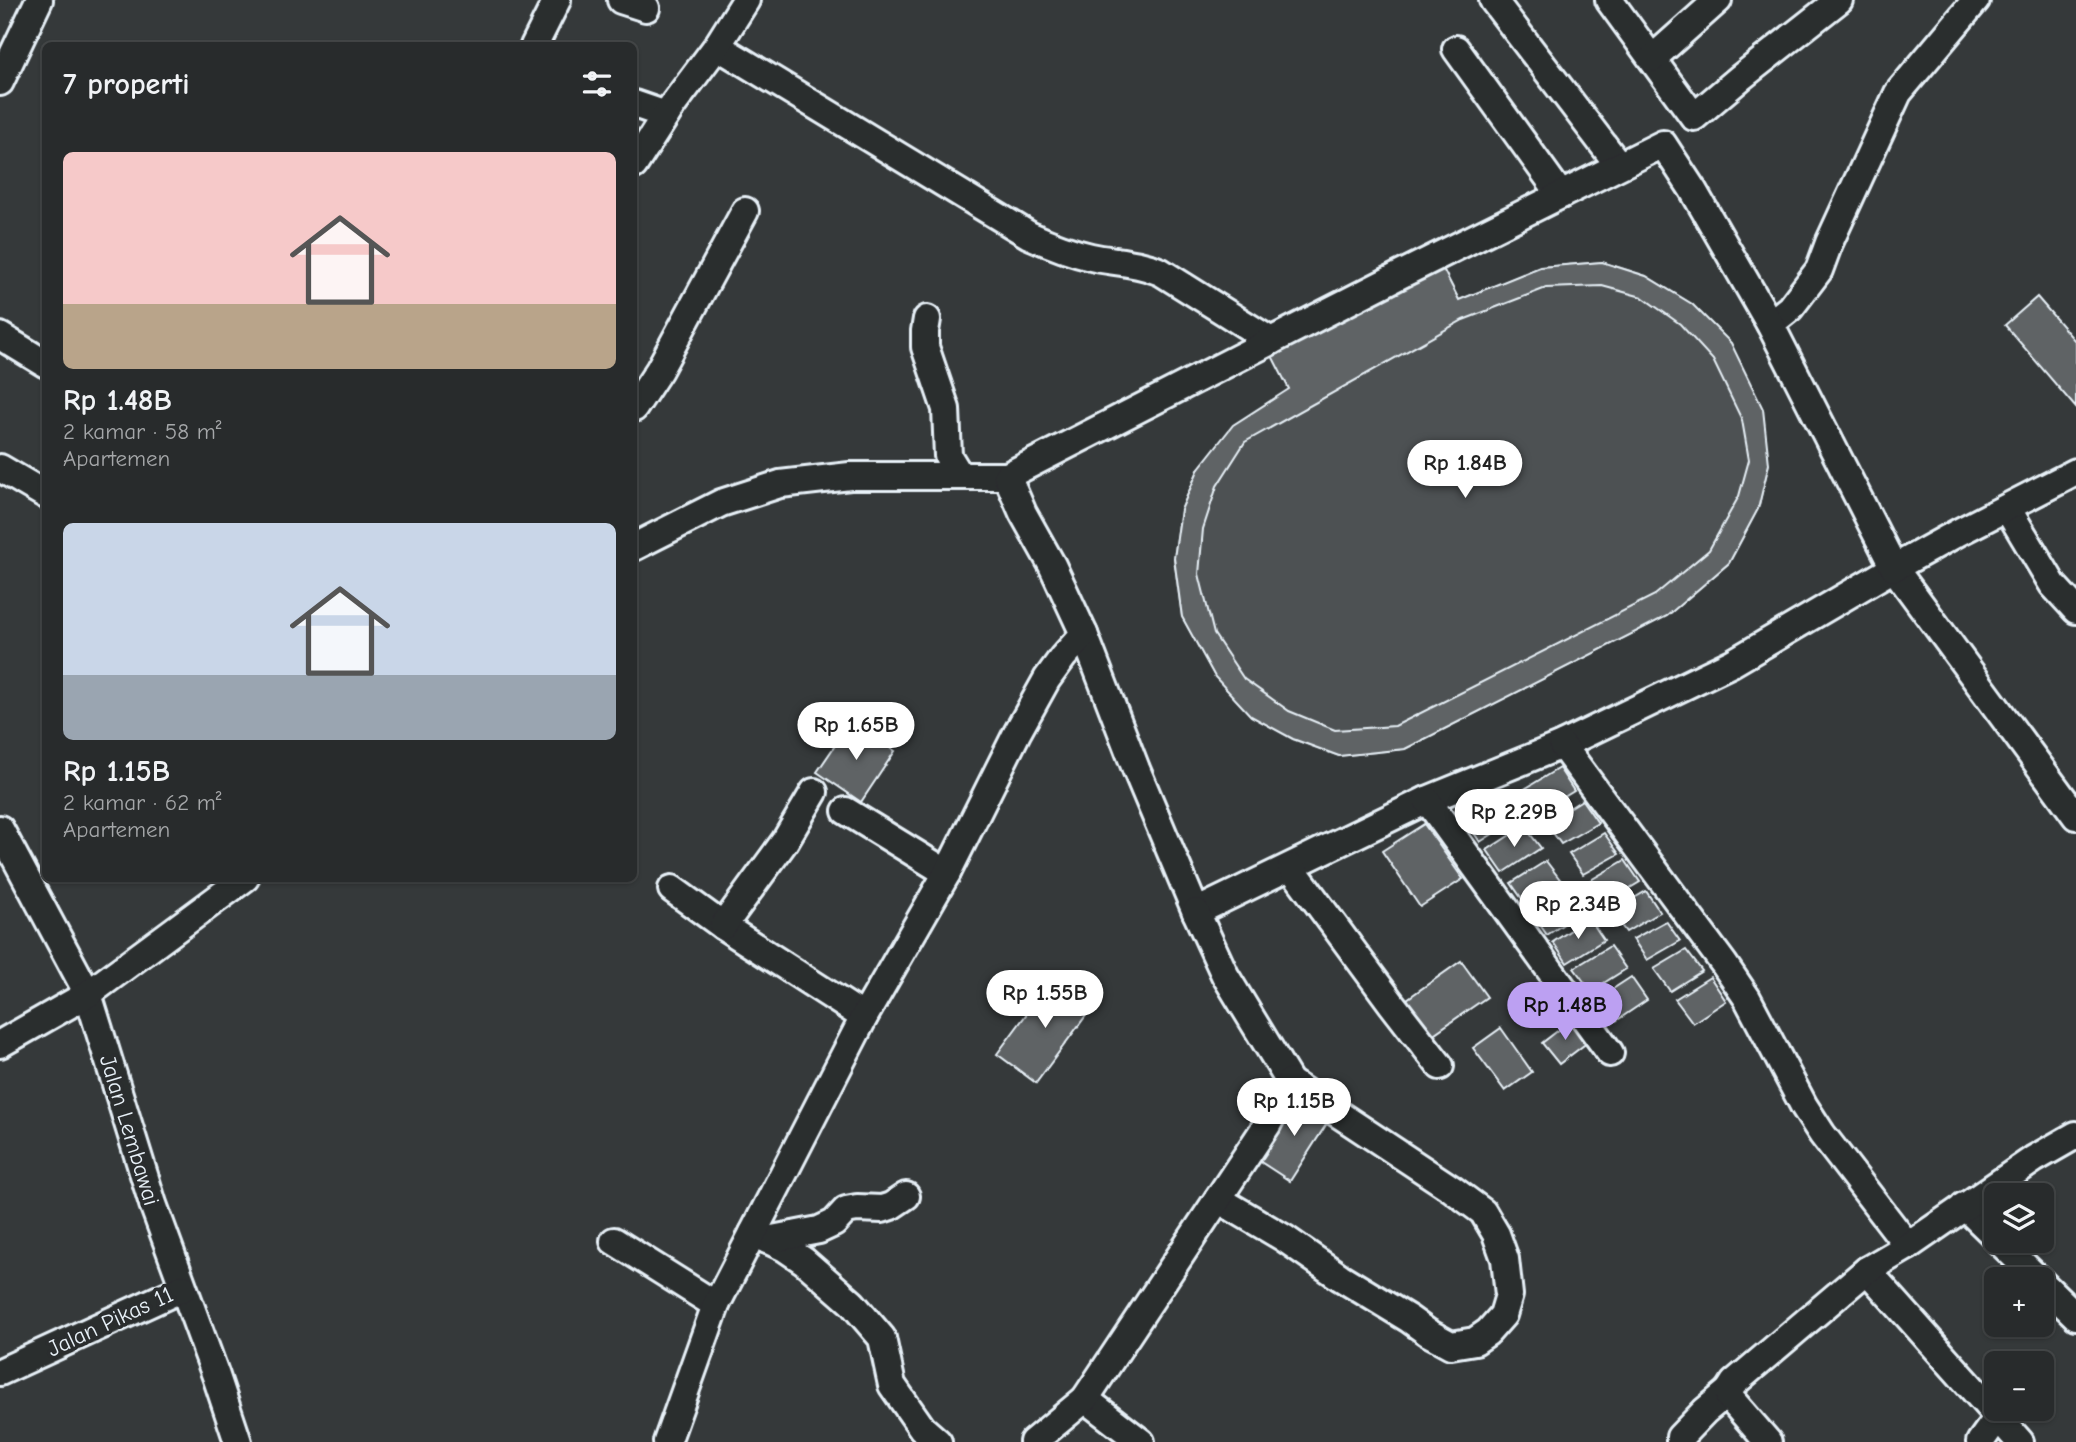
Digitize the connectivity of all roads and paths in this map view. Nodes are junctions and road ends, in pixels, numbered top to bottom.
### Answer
1 (39, 0) edge
2 (557, 0) edge
3 (621, 0) edge
4 (746, 0) edge
5 (1493, 0) edge
6 (1609, 0) edge
7 (1718, 0) edge
8 (1839, 0) edge
9 (1976, 0) edge
10 (646, 8) dead end
11 (536, 42) edge
12 (717, 46) junction
13 (1456, 49) dead end
14 (1652, 59) junction
15 (0, 82) edge
16 (637, 105) edge
17 (666, 115) junction
18 (1694, 117) junction
19 (1662, 144) junction
20 (637, 160) edge
21 (1618, 164) junction
22 (1561, 195) junction
23 (745, 211) dead end
24 (927, 320) dead end
25 (1770, 324) junction
26 (0, 336) edge
27 (1270, 341) junction
28 (42, 362) edge
29 (637, 403) edge
30 (0, 468) edge
31 (2076, 472) edge
32 (959, 474) junction
33 (1007, 476) junction
34 (42, 493) edge
35 (2007, 508) junction
36 (637, 545) edge
37 (1894, 568) junction
38 (2076, 610) edge
39 (1084, 634) junction
40 (1562, 745) junction
41 (814, 792) dead end
42 (1427, 800) junction
43 (2073, 806) edge
44 (846, 811) dead end
45 (0, 829) edge
46 (1291, 867) junction
47 (947, 873) junction
48 (240, 882) edge
49 (673, 889) dead end
50 (1196, 912) junction
51 (723, 926) junction
52 (88, 994) junction
53 (864, 1017) junction
54 (0, 1044) edge
55 (1610, 1053) dead end
56 (1440, 1066) dead end
57 (1290, 1082) junction
58 (2076, 1135) edge
59 (906, 1196) dead end
60 (1218, 1199) junction
61 (1964, 1206) junction
62 (1984, 1225) edge
63 (760, 1237) junction
64 (614, 1241) dead end
65 (1908, 1246) junction
66 (2012, 1253) edge
67 (2026, 1267) edge
68 (1867, 1270) junction
69 (183, 1287) junction
70 (2054, 1295) edge
71 (716, 1306) junction
72 (2076, 1316) edge
73 (0, 1371) edge
74 (1729, 1391) junction
75 (1085, 1399) junction
76 (1984, 1401) edge
77 (1995, 1421) edge
78 (2002, 1421) edge
79 (238, 1442) edge
80 (667, 1442) edge
81 (937, 1442) edge
82 (1033, 1442) edge
83 (1141, 1442) edge
84 (1680, 1442) edge
85 (1768, 1442) edge
86 (1980, 1442) edge
87 (2020, 1442) edge

1 - 15 street
2 - 11 street
3 - 10 street
4 - 12 street
5 - 21 street
6 - 14 street
7 - 14 street
8 - 18 street
9 - 25 street
12 - 17 street
12 - 27 street
13 - 22 street
14 - 18 street
16 - 17 street
17 - 20 street
18 - 19 street
19 - 21 street
19 - 25 street
21 - 22 street
22 - 27 street
23 - 29 street
24 - 32 street
25 - 37 street
26 - 28 street
27 - 33 street
30 - 34 street
31 - 35 street
32 - 33 street
32 - 36 street
33 - 39 street
35 - 37 street
35 - 38 street
37 - 40 street
37 - 43 street
39 - 47 street
39 - 50 street
40 - 42 street
40 - 65 street
41 - 51 street
42 - 46 street
42 - 55 street
44 - 47 street
45 - 52 street, Jalan Lembawai
46 - 50 street
46 - 56 street
47 - 53 street
48 - 52 street
49 - 51 street
50 - 57 street
51 - 53 street
52 - 54 street
52 - 69 street, Jalan Lembawai
53 - 63 street
57 - 60 street
57 - 60 street
58 - 61 street
59 - 63 street
60 - 75 street
61 - 62 street
61 - 65 street
63 - 71 street
63 - 81 street
64 - 71 street
65 - 68 street
66 - 67 street
68 - 74 street
68 - 76 street
69 - 73 street, Jalan Pikas 11
69 - 79 street, Jalan Lembawai
70 - 72 street
71 - 80 street
74 - 84 street
74 - 85 street
75 - 82 street
75 - 83 street
77 - 86 street
78 - 87 street

